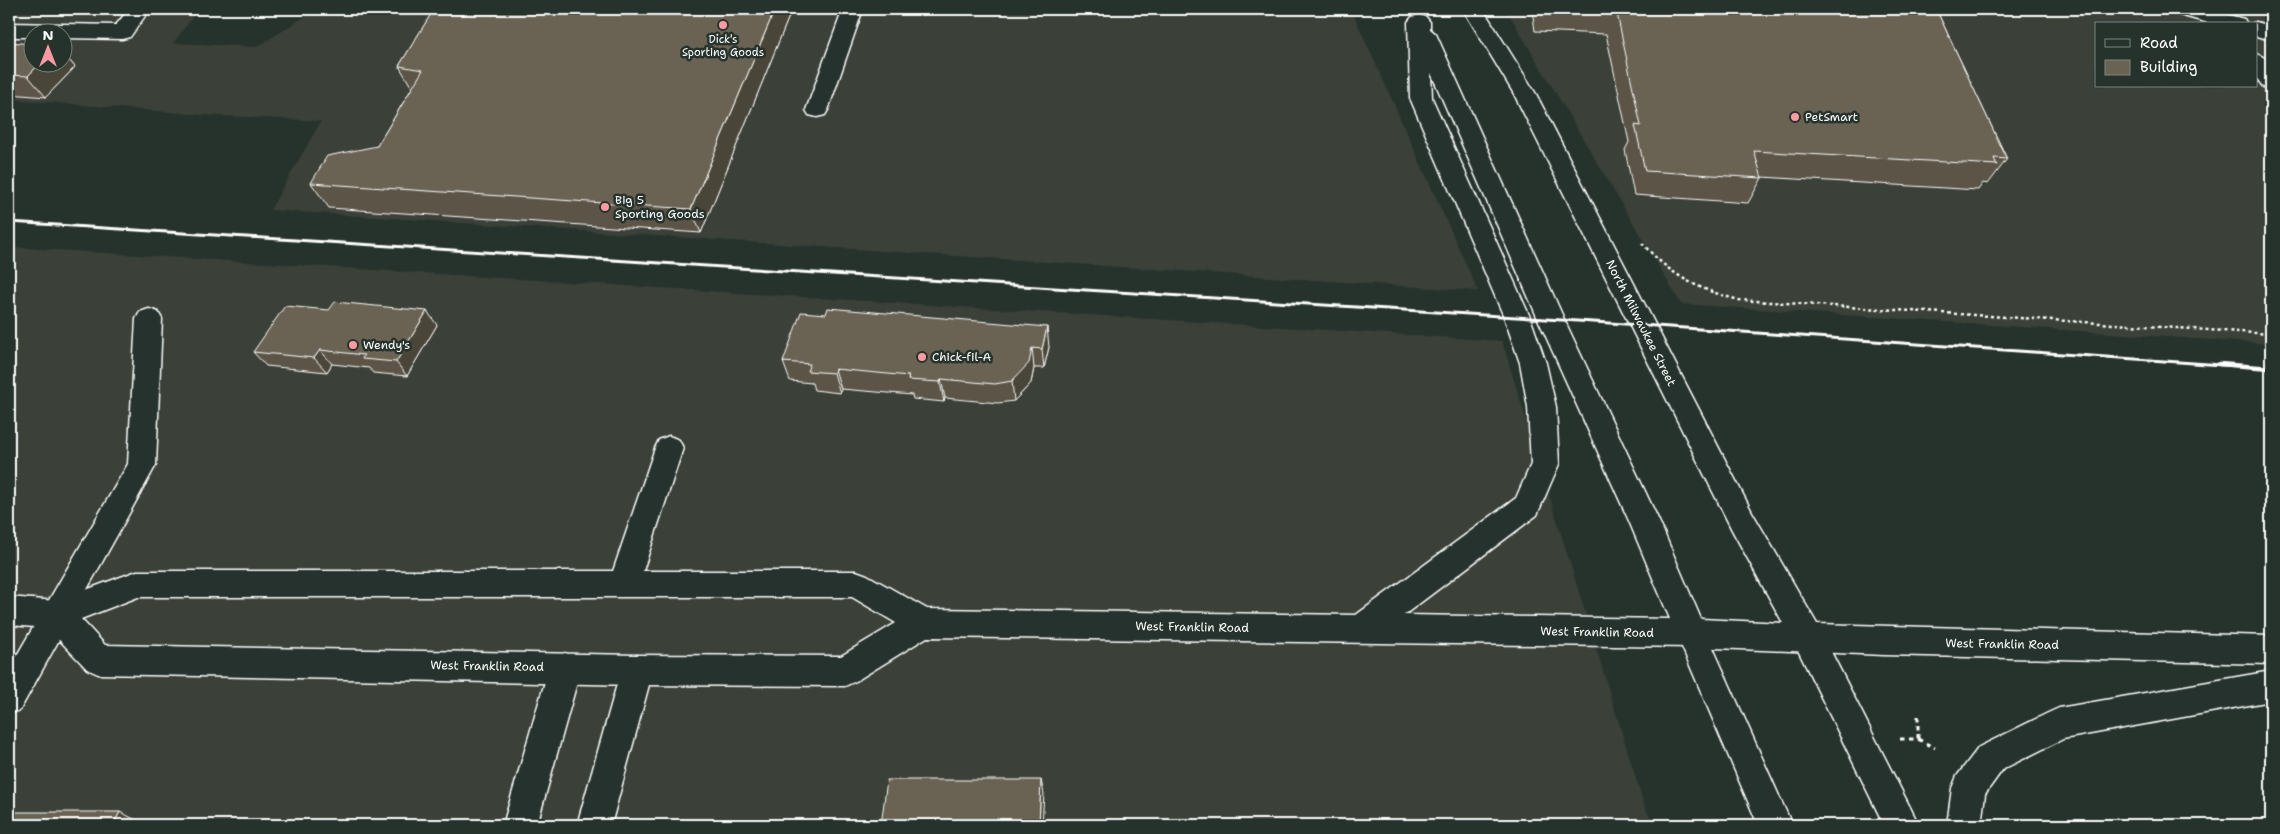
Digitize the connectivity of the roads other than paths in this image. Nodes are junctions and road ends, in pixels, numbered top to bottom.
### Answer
1 (140, 9) edge
2 (853, 9) edge
3 (1456, 9) edge
4 (1473, 9) edge
5 (2183, 9) edge
6 (1415, 15) edge
7 (2228, 22) edge
8 (9, 30) edge
9 (2258, 30) edge
10 (2271, 33) edge
11 (1491, 39) junction
12 (2258, 64) edge
13 (2271, 82) edge
14 (817, 110) dead end
15 (149, 319) dead end
16 (669, 448) dead end
17 (624, 583) junction
18 (9, 611) edge
19 (56, 615) junction
20 (923, 623) junction
21 (1361, 629) junction
22 (1691, 634) junction
23 (1808, 638) junction
24 (2271, 650) edge
25 (565, 668) junction
26 (637, 670) junction
27 (2271, 686) edge
28 (9, 699) edge
29 (520, 825) edge
30 (594, 825) edge
31 (1775, 825) edge
32 (1902, 825) edge
33 (1964, 825) edge

1 - 8 main road
2 - 14 main road
3 - 11 main road
4 - 11 main road, North Milwaukee Street
5 - 7 main road
6 - 21 main road
6 - 22 main road
9 - 10 main road
11 - 23 main road, North Milwaukee Street
12 - 13 main road
15 - 19 main road
16 - 17 main road
17 - 19 main road, West Franklin Road
17 - 20 main road, West Franklin Road
18 - 19 main road, West Franklin Road
19 - 25 main road, West Franklin Road
19 - 28 main road
20 - 21 main road, West Franklin Road
20 - 26 main road, West Franklin Road
21 - 22 main road, West Franklin Road
22 - 23 main road, West Franklin Road
22 - 31 main road
23 - 24 main road, West Franklin Road
23 - 32 main road, North Milwaukee Street
25 - 26 main road, West Franklin Road
25 - 29 main road
26 - 30 main road
27 - 33 main road

